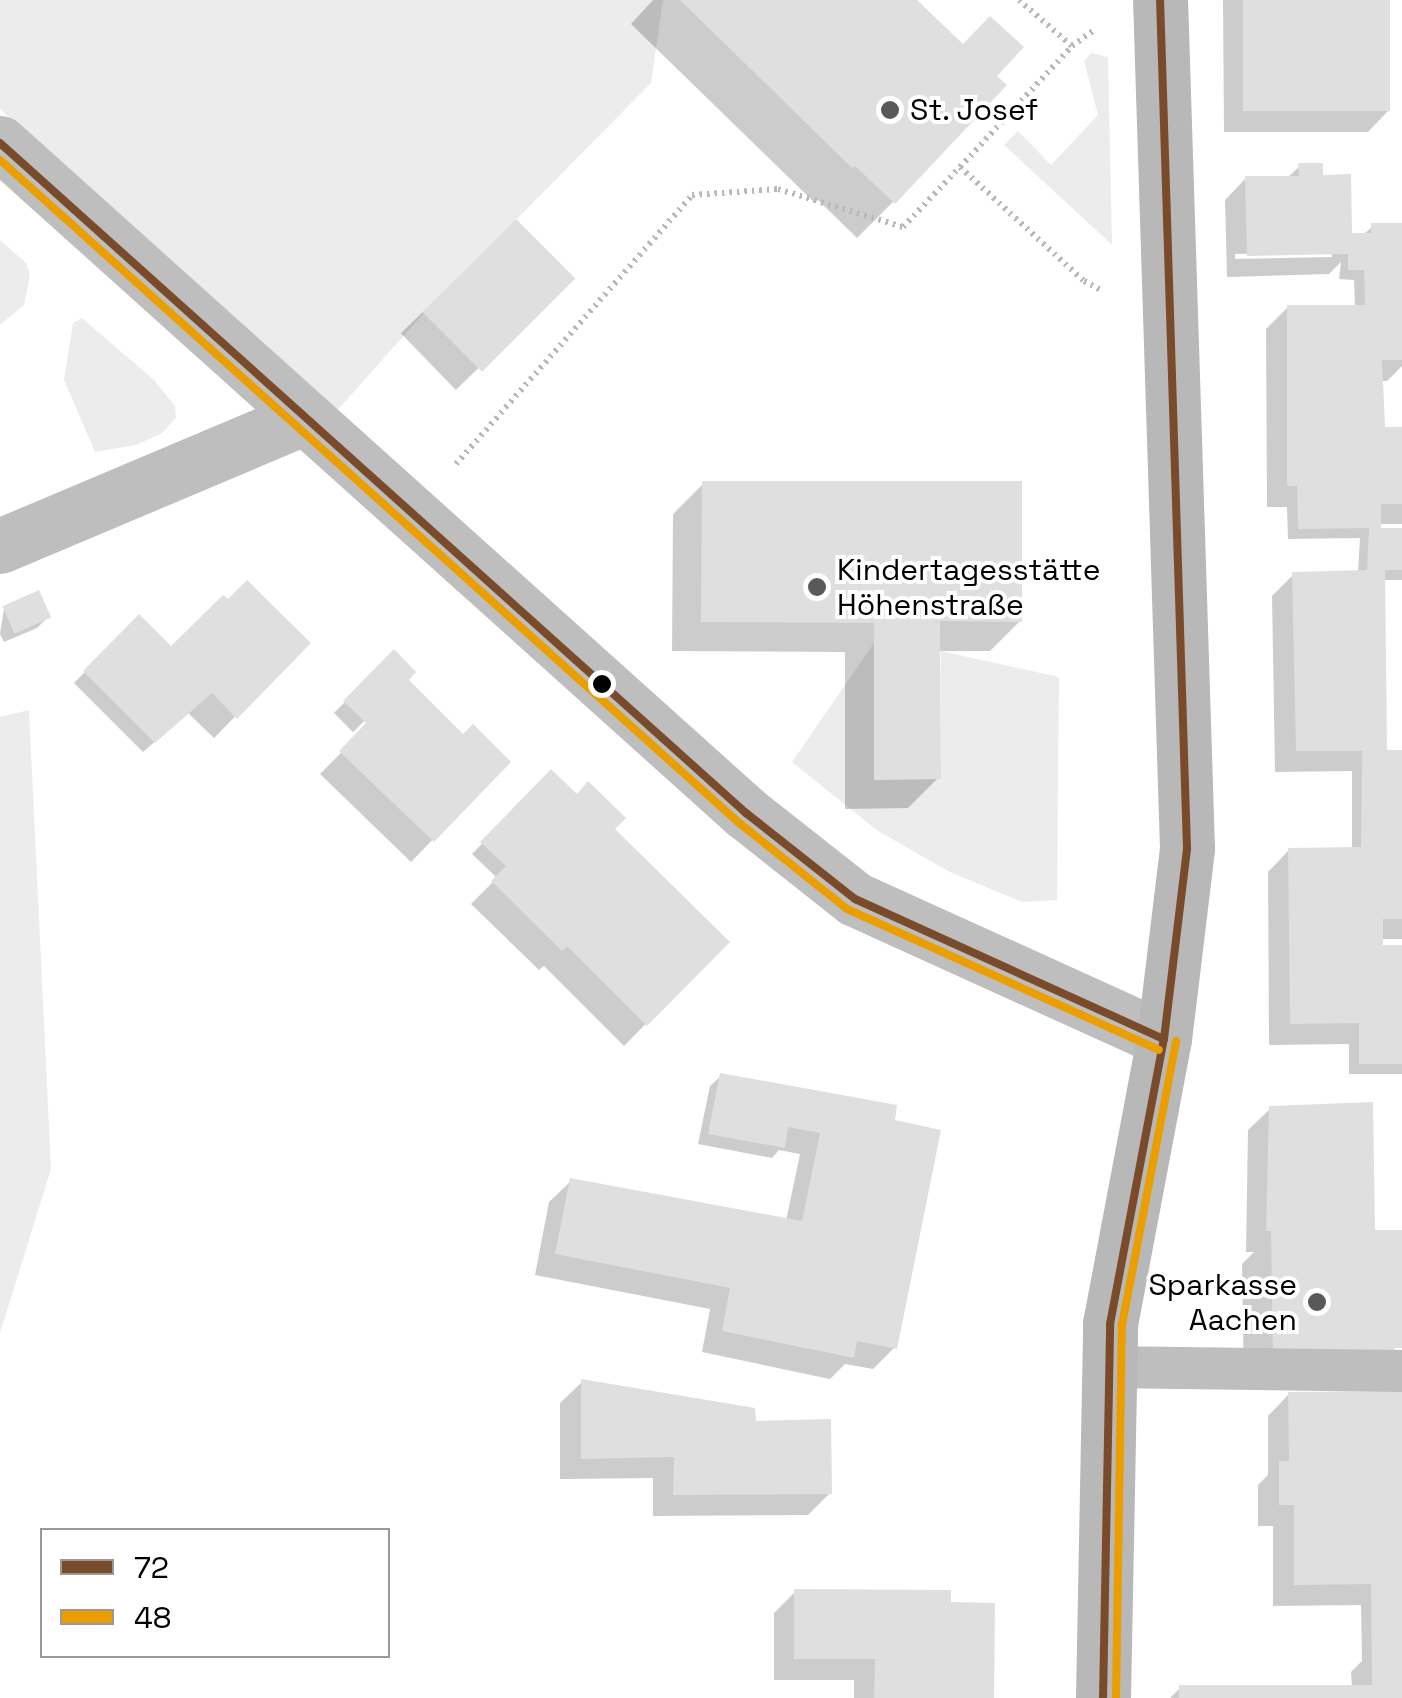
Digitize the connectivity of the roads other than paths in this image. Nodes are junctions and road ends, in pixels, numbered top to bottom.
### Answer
1 (1160, 0) edge
2 (0, 142) edge
3 (303, 418) junction
4 (0, 546) edge
5 (1164, 1039) junction
6 (1109, 1367) junction
7 (1402, 1372) edge
8 (1104, 1698) edge

1 - 5 street
2 - 3 street
3 - 4 street
3 - 5 street
5 - 6 street
6 - 7 lane
6 - 8 street

